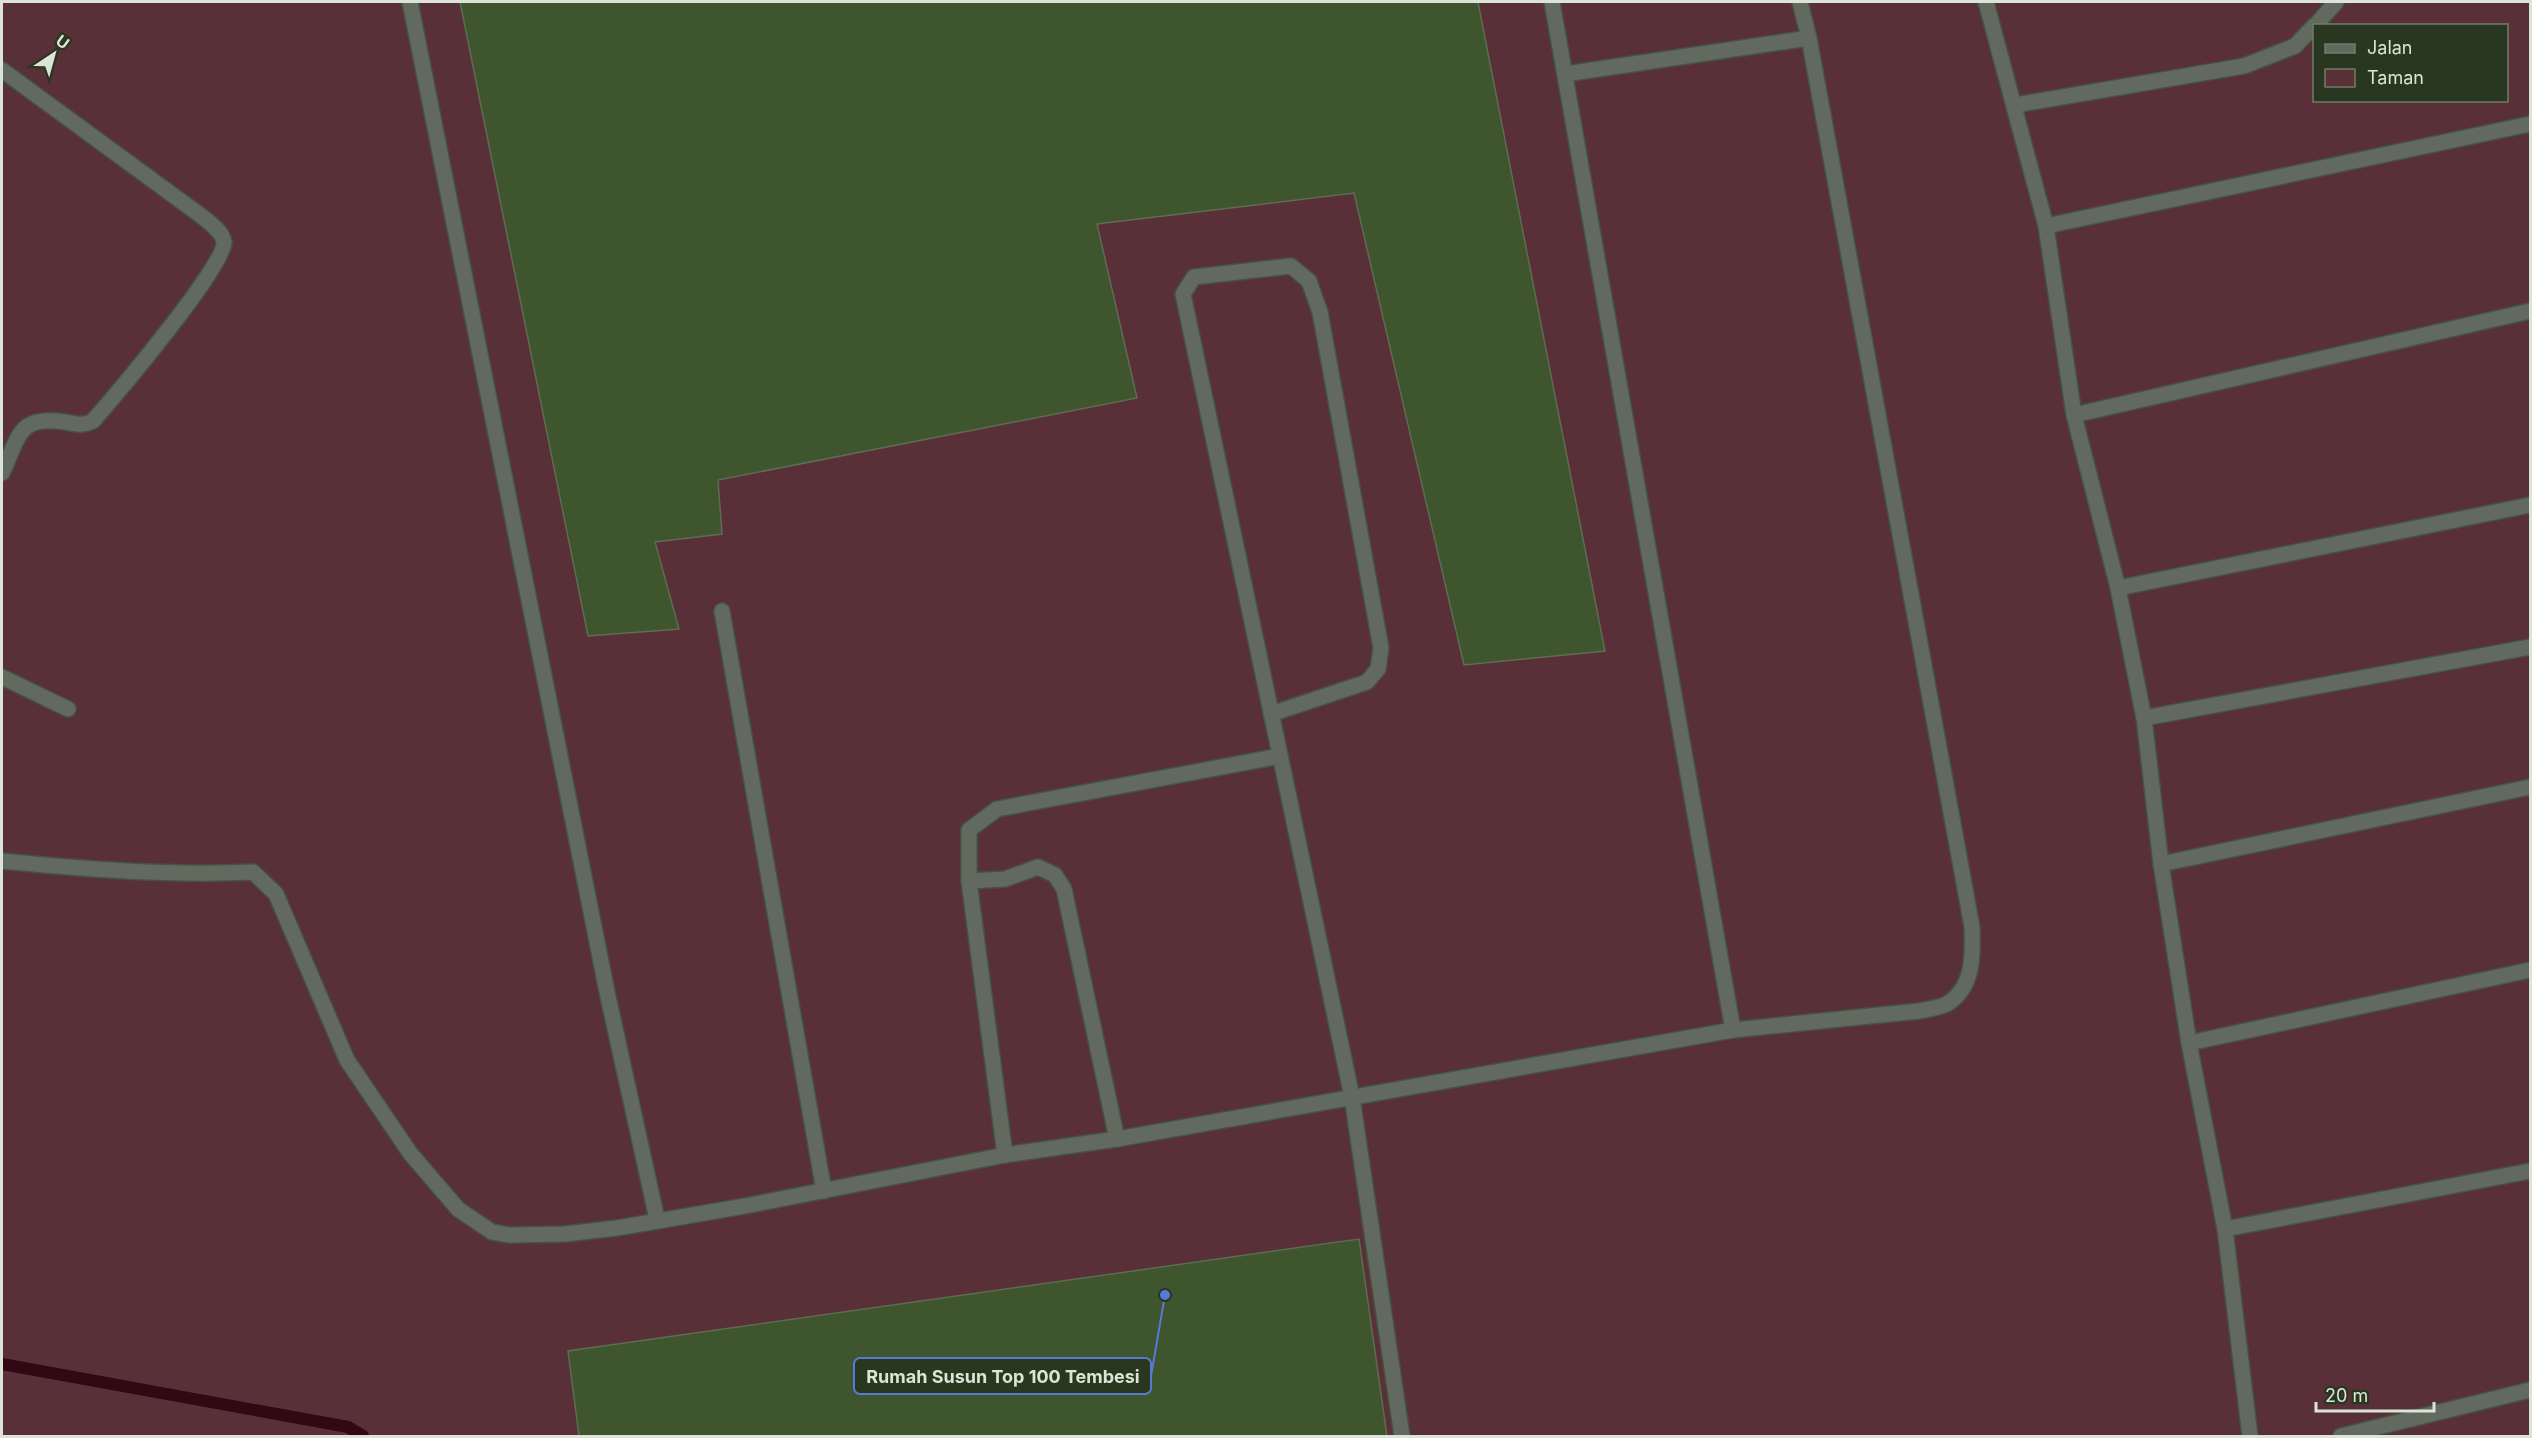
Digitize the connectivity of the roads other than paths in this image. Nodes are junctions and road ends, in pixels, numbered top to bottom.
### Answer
1 (410, 2) edge
2 (1552, 2) edge
3 (1800, 2) edge
4 (1986, 2) edge
5 (2336, 2) edge
6 (2317, 24) edge
7 (2313, 28) edge
8 (1809, 38) junction
9 (2, 70) edge
10 (1565, 74) junction
11 (2015, 105) junction
12 (2530, 124) edge
13 (2046, 226) junction
14 (2530, 311) edge
15 (2074, 416) junction
16 (2, 473) edge
17 (2530, 504) edge
18 (2118, 588) junction
19 (722, 611) dead end
20 (2530, 647) edge
21 (2, 677) edge
22 (68, 709) dead end
23 (1271, 714) junction
24 (2144, 718) junction
25 (1280, 756) junction
26 (2530, 787) edge
27 (2, 861) edge
28 (2161, 864) junction
29 (969, 881) junction
30 (2530, 970) edge
31 (1733, 1030) junction
32 (2189, 1043) junction
33 (1352, 1097) junction
34 (1117, 1138) junction
35 (1005, 1155) junction
36 (2530, 1171) edge
37 (824, 1191) junction
38 (657, 1219) junction
39 (2225, 1229) junction
40 (2530, 1390) edge
41 (1402, 1437) edge
42 (2250, 1437) edge
43 (2341, 1437) edge

1 - 38 street
2 - 10 street
3 - 8 street
4 - 11 street
5 - 6 street
7 - 11 street
8 - 10 street
8 - 31 street
9 - 16 street
10 - 31 street
11 - 13 street
12 - 13 street
13 - 15 street
14 - 15 street
15 - 18 street
17 - 18 street
18 - 24 street
19 - 37 street
20 - 24 street
21 - 22 street
23 - 23 street
23 - 25 street
24 - 28 street
25 - 29 street
25 - 33 street
26 - 28 street
27 - 38 street
28 - 32 street
29 - 34 street
29 - 35 street
30 - 32 street
31 - 33 street
32 - 39 street
33 - 34 street
33 - 41 street
34 - 35 street
35 - 37 street
36 - 39 street
37 - 38 street
39 - 42 street
40 - 43 street

